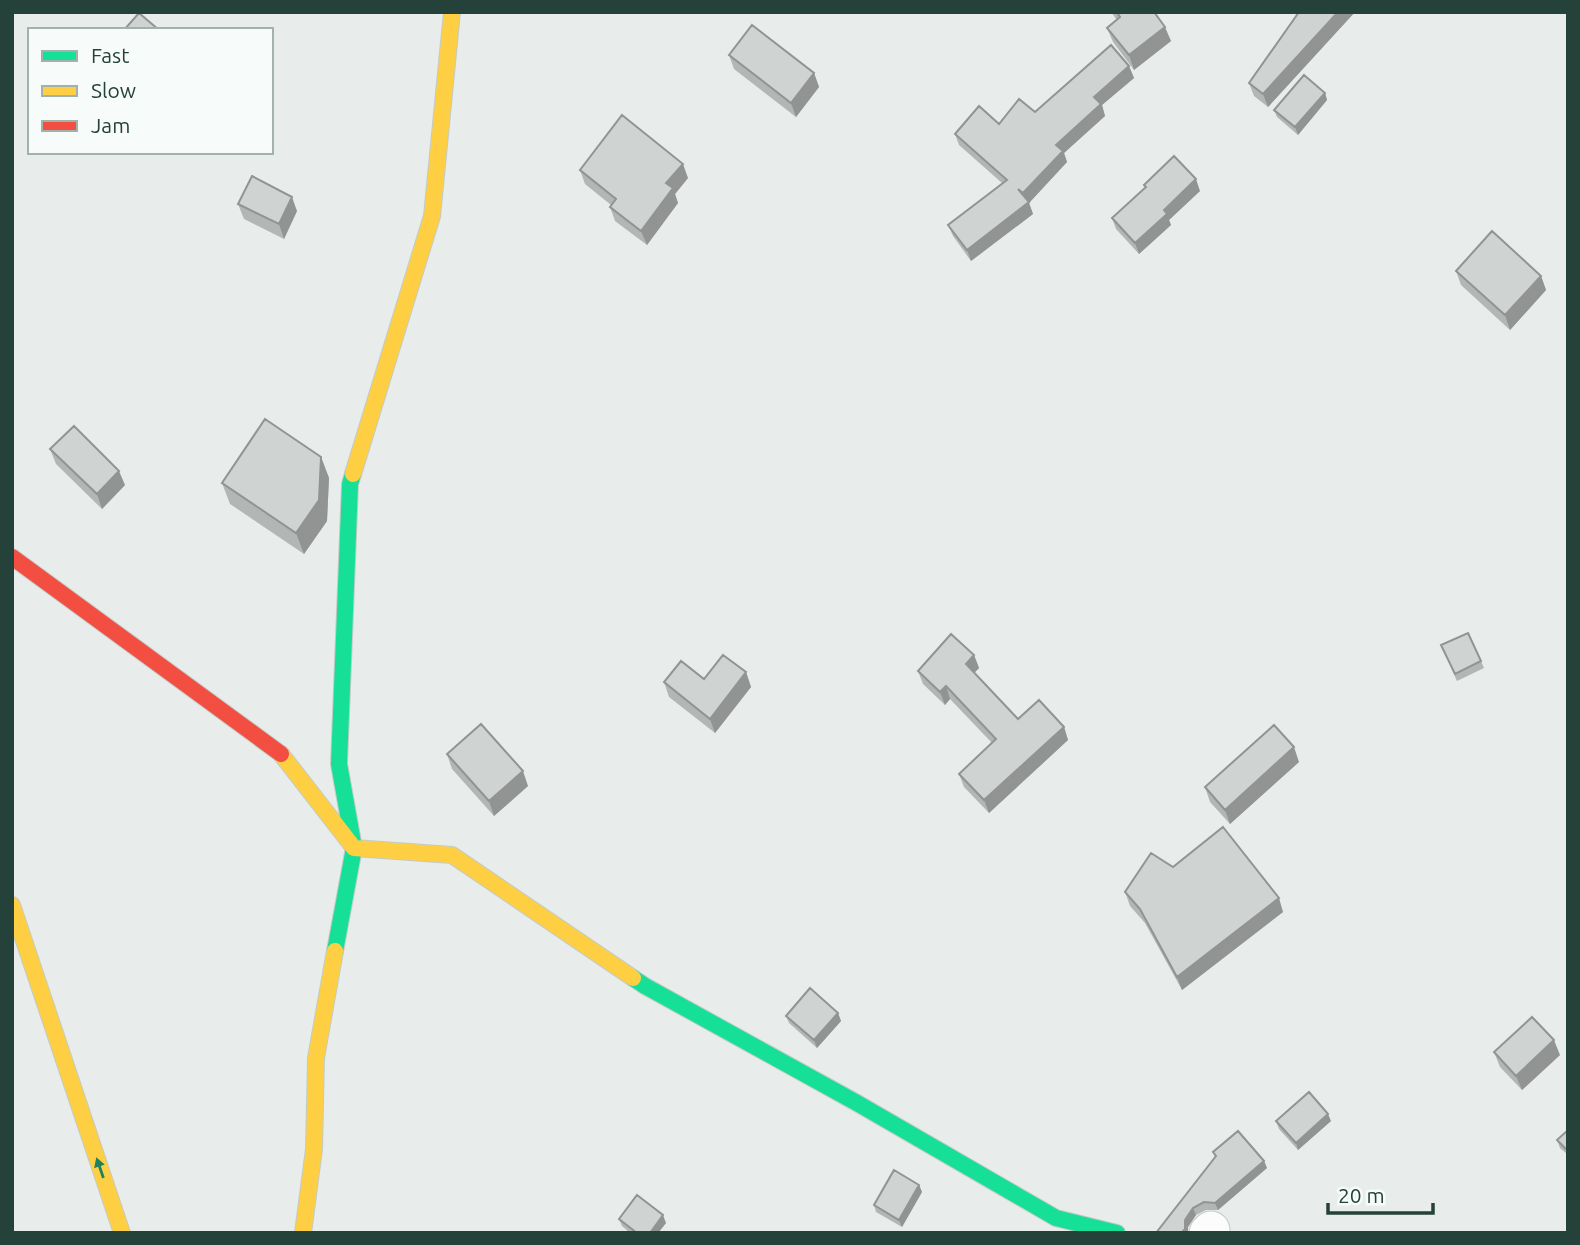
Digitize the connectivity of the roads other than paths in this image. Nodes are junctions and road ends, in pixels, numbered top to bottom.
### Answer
1 (452, 12) edge
2 (12, 556) edge
3 (354, 848) junction
4 (12, 905) edge
5 (122, 1233) edge
6 (303, 1233) edge
7 (1117, 1233) edge

1 - 3 street
2 - 3 street
3 - 6 street
3 - 7 street
5 -> 4 street

